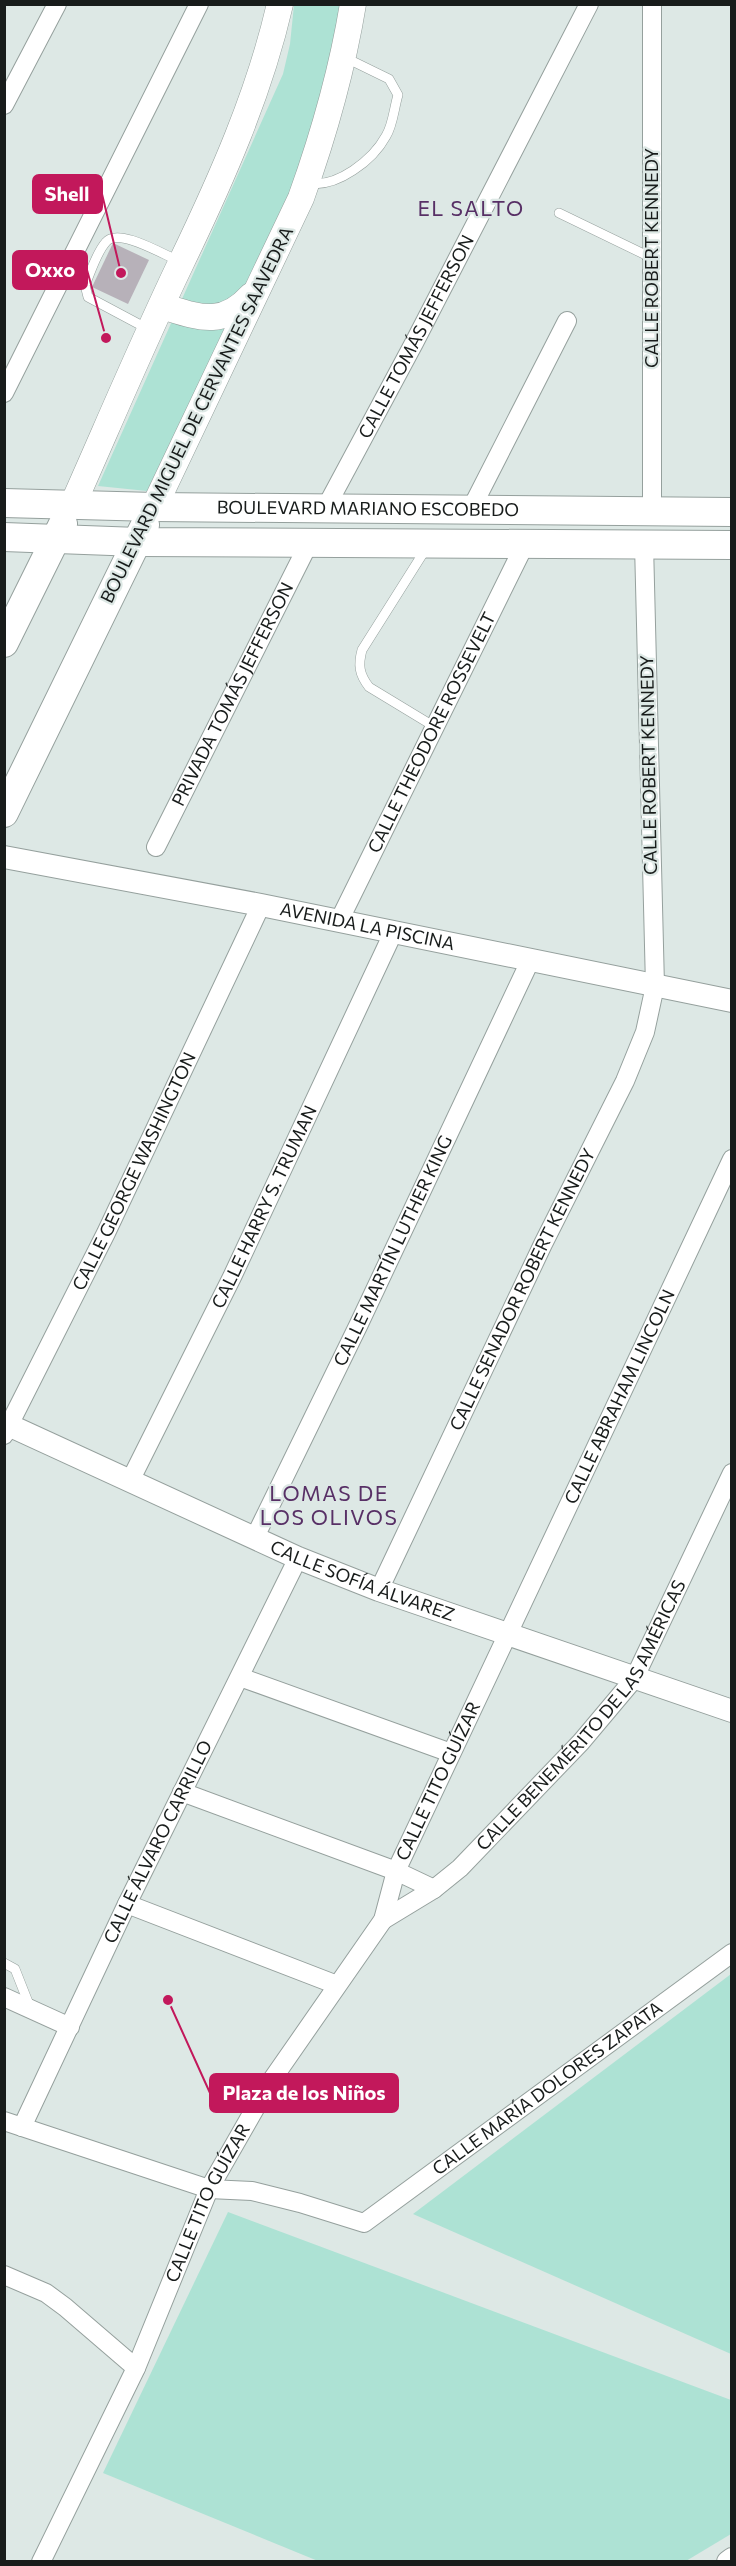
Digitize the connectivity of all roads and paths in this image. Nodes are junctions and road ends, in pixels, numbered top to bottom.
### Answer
1 (57, 4) edge
2 (199, 4) edge
3 (280, 4) edge
4 (353, 4) edge
5 (589, 4) edge
6 (652, 4) edge
7 (345, 57) junction
8 (4, 105) edge
9 (307, 182) junction
10 (559, 213) dead end
11 (652, 258) junction
12 (182, 262) junction
13 (259, 288) junction
14 (162, 306) junction
15 (567, 321) dead end
16 (150, 330) junction
17 (4, 393) edge
18 (4, 503) edge
19 (73, 504) junction
20 (154, 507) junction
21 (325, 509) junction
22 (470, 511) junction
23 (652, 512) junction
24 (732, 512) edge
25 (4, 537) edge
26 (55, 538) junction
27 (310, 541) junction
28 (138, 542) junction
29 (430, 543) junction
30 (525, 544) junction
31 (644, 544) junction
32 (732, 545) edge
33 (4, 643) edge
34 (435, 727) junction
35 (4, 813) edge
36 (156, 847) dead end
37 (4, 857) edge
38 (261, 905) junction
39 (339, 921) junction
40 (393, 933) junction
41 (530, 961) junction
42 (655, 986) junction
43 (732, 1001) edge
44 (732, 1159) edge
45 (6, 1428) edge
46 (732, 1473) edge
47 (131, 1479) junction
48 (254, 1539) junction
49 (298, 1558) junction
50 (380, 1590) junction
51 (506, 1634) junction
52 (240, 1677) junction
53 (634, 1679) junction
54 (732, 1712) edge
55 (451, 1753) junction
56 (182, 1792) junction
57 (396, 1871) junction
58 (434, 1889) junction
59 (128, 1904) junction
60 (383, 1920) junction
61 (732, 1953) edge
62 (4, 1963) edge
63 (337, 1985) junction
64 (4, 1997) edge
65 (31, 2009) junction
66 (70, 2027) junction
67 (269, 2084) junction
68 (374, 2084) dead end
69 (13, 2124) edge
70 (209, 2189) junction
71 (4, 2275) edge
72 (136, 2368) junction
73 (41, 2562) edge

1 - 8 street
2 - 17 street
3 - 12 main road
4 - 7 main road, BOULEVARD MIGUEL DE CERVANTES SAAVEDRA
5 - 21 street, CALLE TOMÁS JEFFERSON
6 - 11 street, CALLE ROBERT KENNEDY
7 - 9 main road, BOULEVARD MIGUEL DE CERVANTES SAAVEDRA
7 - 9 lane
9 - 13 main road, BOULEVARD MIGUEL DE CERVANTES SAAVEDRA
10 - 11 lane
11 - 23 street, CALLE ROBERT KENNEDY
12 - 14 main road
12 - 16 lane
13 - 14 main road
13 - 20 main road, BOULEVARD MIGUEL DE CERVANTES SAAVEDRA
14 - 16 main road
15 - 22 street
16 - 19 main road
18 - 19 main road, BOULEVARD MARIANO ESCOBEDO
19 - 20 main road, BOULEVARD MARIANO ESCOBEDO
19 - 26 main road
20 - 21 main road, BOULEVARD MARIANO ESCOBEDO
20 - 28 main road, BOULEVARD MIGUEL DE CERVANTES SAAVEDRA
21 - 22 main road, BOULEVARD MARIANO ESCOBEDO
22 - 23 main road, BOULEVARD MARIANO ESCOBEDO
23 - 24 main road, BOULEVARD MARIANO ESCOBEDO
25 - 26 main road, BOULEVARD MARIANO ESCOBEDO
26 - 28 main road, BOULEVARD MARIANO ESCOBEDO
26 - 33 main road
27 - 28 main road, BOULEVARD MARIANO ESCOBEDO
27 - 29 main road, BOULEVARD MARIANO ESCOBEDO
27 - 36 street, PRIVADA TOMÁS JEFFERSON
28 - 35 main road, BOULEVARD MIGUEL DE CERVANTES SAAVEDRA
29 - 30 main road, BOULEVARD MARIANO ESCOBEDO
29 - 34 lane
30 - 31 main road, BOULEVARD MARIANO ESCOBEDO
30 - 34 street, CALLE THEODORE ROSSEVELT
31 - 32 main road, BOULEVARD MARIANO ESCOBEDO
31 - 42 street, CALLE ROBERT KENNEDY
34 - 39 street, CALLE THEODORE ROSSEVELT
37 - 38 street, AVENIDA LA PISCINA
38 - 39 street, AVENIDA LA PISCINA
38 - 45 street, CALLE GEORGE WASHINGTON
39 - 40 street, AVENIDA LA PISCINA
40 - 41 street, AVENIDA LA PISCINA
40 - 47 street, CALLE HARRY S. TRUMAN
41 - 42 street, AVENIDA LA PISCINA
41 - 48 street, CALLE MARTÍN LUTHER KING
42 - 43 street, AVENIDA LA PISCINA
42 - 50 street, CALLE SENADOR ROBERT KENNEDY
44 - 51 street, CALLE ABRAHAM LINCOLN
45 - 47 street, CALLE SOFÍA ÁLVAREZ
46 - 53 street, CALLE BENEMÉRITO DE LAS AMÉRICAS
47 - 48 street, CALLE SOFÍA ÁLVAREZ
48 - 49 street, CALLE SOFÍA ÁLVAREZ
49 - 50 street, CALLE SOFÍA ÁLVAREZ
49 - 52 street, CALLE ÁLVARO CARRILLO
50 - 51 street, CALLE SOFÍA ÁLVAREZ
51 - 53 street, CALLE SOFÍA ÁLVAREZ
51 - 55 street, CALLE TITO GUÍZAR
52 - 55 street
52 - 56 street, CALLE ÁLVARO CARRILLO
53 - 54 street, CALLE SOFÍA ÁLVAREZ
53 - 58 street, CALLE BENEMÉRITO DE LAS AMÉRICAS
55 - 57 street, CALLE TITO GUÍZAR
56 - 57 street
56 - 59 street, CALLE ÁLVARO CARRILLO
57 - 58 street
57 - 60 street, CALLE TITO GUÍZAR
58 - 60 street, CALLE BENEMÉRITO DE LAS AMÉRICAS
59 - 63 street
59 - 66 street, CALLE ÁLVARO CARRILLO
60 - 63 street, CALLE TITO GUÍZAR
61 - 70 street, CALLE MARÍA DOLORES ZAPATA
62 - 65 lane
63 - 67 street, CALLE TITO GUÍZAR
64 - 65 street
65 - 66 street
66 - 69 street, CALLE ÁLVARO CARRILLO
67 - 68 lane
67 - 70 street, CALLE TITO GUÍZAR
69 - 70 street
70 - 72 street, CALLE TITO GUÍZAR
71 - 72 street
72 - 73 street, CALLE TITO GUÍZAR

